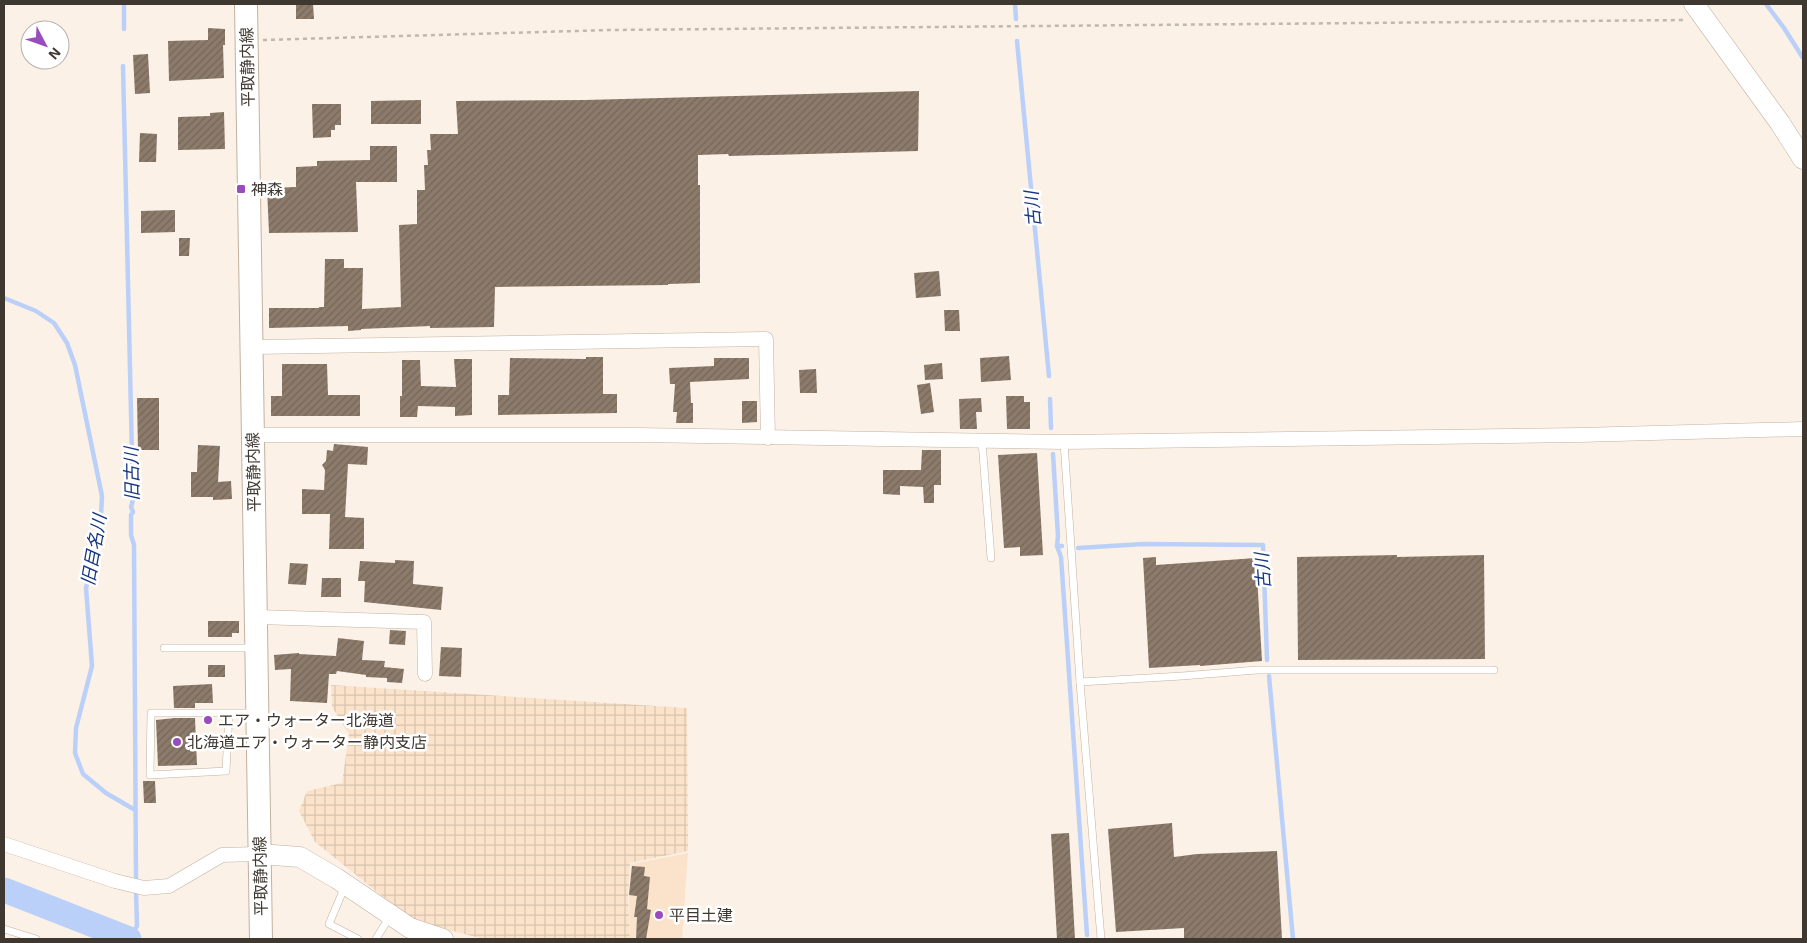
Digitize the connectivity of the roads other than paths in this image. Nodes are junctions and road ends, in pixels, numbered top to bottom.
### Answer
1 (246, 4) edge
2 (1694, 4) edge
3 (1803, 159) edge
4 (251, 347) junction
5 (1803, 429) edge
6 (253, 435) junction
7 (768, 438) junction
8 (982, 441) junction
9 (1064, 442) junction
10 (991, 558) dead end
11 (256, 617) junction
12 (164, 648) dead end
13 (256, 648) junction
14 (1494, 670) dead end
15 (425, 674) dead end
16 (1080, 682) junction
17 (229, 713) junction
18 (258, 713) junction
19 (4, 844) edge
20 (260, 854) junction
21 (346, 884) junction
22 (390, 915) junction
23 (4, 928) edge
24 (261, 935) edge
25 (36, 939) edge
26 (358, 939) edge
27 (376, 939) edge
28 (443, 939) edge
29 (1101, 939) edge

1 - 4 main road, 平取静内線
2 - 3 street
4 - 6 main road, 平取静内線
4 - 7 street
5 - 9 street
6 - 7 street
6 - 11 main road, 平取静内線
7 - 8 street
8 - 9 street
8 - 10 lane
9 - 16 lane
11 - 13 main road, 平取静内線
11 - 15 street
12 - 13 lane
13 - 18 main road, 平取静内線
14 - 16 lane
16 - 29 lane
17 - 17 lane
17 - 18 lane
18 - 20 main road, 平取静内線
19 - 20 street
20 - 21 street
20 - 24 main road, 平取静内線
21 - 22 street
21 - 26 lane
22 - 27 lane
22 - 28 street
23 - 25 lane

